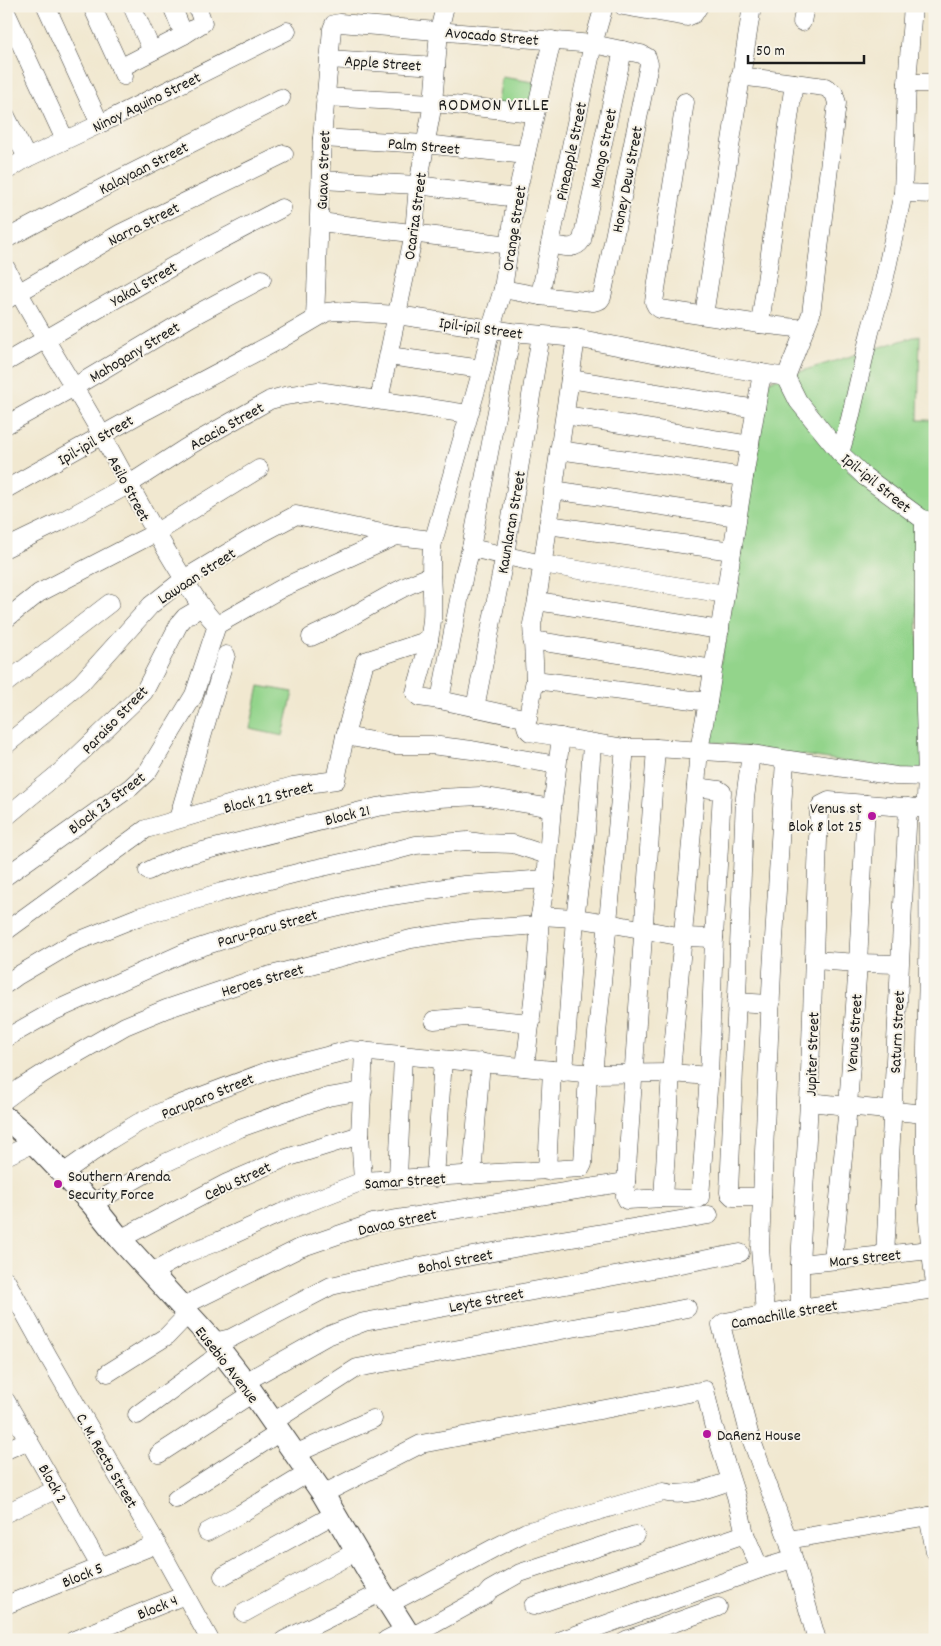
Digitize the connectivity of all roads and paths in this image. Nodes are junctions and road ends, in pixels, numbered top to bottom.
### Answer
1 (46, 6) edge
2 (92, 6) edge
3 (132, 6) edge
4 (172, 6) edge
5 (197, 6) edge
6 (445, 6) edge
7 (604, 6) edge
8 (623, 6) edge
9 (699, 6) edge
10 (752, 6) edge
11 (913, 6) edge
12 (651, 8) edge
13 (6, 12) edge
14 (334, 24) joint
15 (287, 31) dead end
16 (439, 31) junction
17 (184, 35) junction
18 (552, 40) junction
19 (594, 44) junction
20 (624, 50) junction
21 (152, 52) junction
22 (647, 57) joint
23 (329, 59) junction
24 (436, 66) junction
25 (740, 76) junction
26 (794, 83) junction
27 (907, 83) junction
28 (935, 83) edge
29 (325, 97) junction
30 (281, 98) dead end
31 (685, 102) dead end
32 (433, 103) junction
33 (534, 114) junction
34 (6, 116) edge
35 (100, 124) junction
36 (322, 138) junction
37 (65, 140) junction
38 (425, 144) junction
39 (284, 154) dead end
40 (526, 155) junction
41 (27, 158) junction
42 (6, 171) edge
43 (322, 180) junction
44 (418, 185) junction
45 (903, 193) junction
46 (935, 194) edge
47 (516, 198) junction
48 (282, 208) dead end
49 (320, 222) junction
50 (414, 233) junction
51 (6, 239) edge
52 (550, 244) junction
53 (510, 245) junction
54 (6, 268) edge
55 (262, 280) dead end
56 (503, 289) junction
57 (12, 296) edge
58 (540, 296) junction
59 (396, 315) junction
60 (704, 315) junction
61 (315, 318) junction
62 (760, 324) junction
63 (491, 328) junction
64 (805, 329) junction
65 (512, 332) junction
66 (541, 335) junction
67 (576, 338) junction
68 (45, 340) junction
69 (389, 356) junction
70 (6, 362) edge
71 (482, 369) junction
72 (762, 374) junction
73 (786, 376) junction
74 (570, 379) junction
75 (74, 386) junction
76 (379, 400) junction
77 (756, 409) junction
78 (468, 414) junction
79 (565, 415) junction
80 (850, 420) junction
81 (6, 425) edge
82 (821, 430) junction
83 (102, 436) junction
84 (750, 445) junction
85 (559, 450) junction
86 (840, 453) junction
87 (259, 469) dead end
88 (744, 477) junction
89 (128, 485) junction
90 (6, 489) edge
91 (553, 490) junction
92 (738, 517) junction
93 (929, 522) edge
94 (548, 525) junction
95 (155, 533) junction
96 (396, 536) junction
97 (432, 542) junction
98 (6, 548) edge
99 (471, 548) junction
100 (732, 551) junction
101 (505, 554) junction
102 (542, 564) junction
103 (431, 576) junction
104 (184, 579) junction
105 (725, 594) junction
106 (537, 601) junction
107 (110, 603) dead end
108 (202, 606) junction
109 (6, 619) edge
110 (217, 626) junction
111 (720, 630) junction
112 (311, 637) dead end
113 (429, 640) junction
114 (532, 640) junction
115 (226, 655) dead end
116 (714, 668) junction
117 (534, 680) junction
118 (6, 683) edge
119 (440, 700) junction
120 (708, 702) junction
121 (475, 708) junction
122 (528, 718) junction
123 (345, 736) junction
124 (561, 737) junction
125 (592, 744) junction
126 (6, 746) edge
127 (625, 748) junction
128 (656, 748) junction
129 (699, 750) junction
130 (751, 754) junction
131 (785, 760) junction
132 (557, 765) junction
133 (927, 777) junction
134 (696, 787) junction
135 (929, 802) edge
136 (866, 804) junction
137 (908, 807) junction
138 (552, 808) junction
139 (6, 817) edge
140 (178, 819) junction
141 (547, 855) junction
142 (148, 871) dead end
143 (6, 876) edge
144 (546, 879) junction
145 (575, 918) junction
146 (540, 920) junction
147 (608, 923) junction
148 (643, 928) junction
149 (6, 931) edge
150 (682, 937) junction
151 (714, 938) junction
152 (814, 960) junction
153 (858, 963) junction
154 (899, 964) junction
155 (931, 967) edge
156 (6, 984) edge
157 (736, 1002) junction
158 (771, 1004) junction
159 (434, 1020) dead end
160 (531, 1024) junction
161 (6, 1038) edge
162 (364, 1050) junction
163 (403, 1055) junction
164 (443, 1060) junction
165 (481, 1062) junction
166 (526, 1067) junction
167 (558, 1071) junction
168 (671, 1073) junction
169 (591, 1074) junction
170 (634, 1074) junction
171 (709, 1076) junction
172 (363, 1091) junction
173 (6, 1099) edge
174 (809, 1102) junction
175 (848, 1106) junction
176 (892, 1110) junction
177 (929, 1114) edge
178 (6, 1118) edge
179 (360, 1135) junction
180 (34, 1143) junction
181 (6, 1156) edge
182 (548, 1171) junction
183 (63, 1173) junction
184 (472, 1175) junction
185 (398, 1178) junction
186 (435, 1178) junction
187 (363, 1181) junction
188 (626, 1182) junction
189 (663, 1198) junction
190 (762, 1198) junction
191 (92, 1204) junction
192 (709, 1215) dead end
193 (120, 1239) junction
194 (930, 1250) junction
195 (740, 1253) dead end
196 (885, 1256) junction
197 (832, 1260) junction
198 (800, 1264) junction
199 (151, 1273) junction
200 (6, 1280) edge
201 (935, 1284) edge
202 (935, 1289) edge
203 (687, 1308) dead end
204 (800, 1308) junction
205 (185, 1310) junction
206 (765, 1314) junction
207 (218, 1347) junction
208 (108, 1373) dead end
209 (249, 1387) junction
210 (6, 1401) edge
211 (137, 1415) dead end
212 (373, 1419) dead end
213 (276, 1427) junction
214 (29, 1440) junction
215 (6, 1450) edge
216 (159, 1454) dead end
217 (295, 1454) junction
218 (308, 1473) junction
219 (730, 1481) junction
220 (57, 1489) junction
221 (323, 1494) junction
222 (176, 1499) dead end
223 (6, 1513) edge
224 (334, 1514) junction
225 (931, 1515) edge
226 (207, 1532) dead end
227 (745, 1534) junction
228 (635, 1536) dead end
229 (788, 1540) junction
230 (157, 1544) junction
231 (357, 1551) junction
232 (935, 1551) edge
233 (793, 1559) junction
234 (100, 1566) junction
235 (760, 1569) junction
236 (223, 1576) dead end
237 (185, 1595) junction
238 (386, 1598) junction
239 (6, 1605) edge
240 (533, 1606) dead end
241 (718, 1607) dead end
242 (244, 1613) dead end
243 (404, 1637) edge
244 (74, 1640) edge
245 (210, 1640) edge
246 (284, 1640) edge
247 (562, 1640) edge
248 (626, 1640) edge
249 (817, 1640) edge

1 - 35 street
2 - 21 street
3 - 21 street
4 - 17 street
5 - 17 street
6 - 16 street, Ocariza Street
7 - 19 street, Pineapple Street
8 - 12 street
9 - 12 street
10 - 25 street
11 - 27 street
13 - 37 street
14 - 16 street, Avocado Street
14 - 23 street, Guava Street
15 - 35 street, Ninoy Aquino Street
16 - 18 street, Avocado Street
16 - 24 street, Ocariza Street
17 - 21 street
18 - 19 street, Avocado Street
18 - 33 street, Orange Street
19 - 20 street, Avocado Street
19 - 52 street, Pineapple Street
20 - 22 street, Avocado Street
20 - 52 street, Mango Street
22 - 58 street, Honey Dew Street
23 - 24 street, Apple Street
23 - 29 street, Guava Street
24 - 32 street, Ocariza Street
25 - 26 street
25 - 60 street
26 - 62 street
26 - 64 street
27 - 28 street
27 - 45 street
29 - 32 street
29 - 36 street, Guava Street
30 - 51 street, Kalayaan Street
31 - 60 street
32 - 33 street
32 - 38 street, Ocariza Street
33 - 40 street, Orange Street
34 - 41 street
35 - 37 street, Ninoy Aquino Street
36 - 38 street, Palm Street
36 - 43 street, Guava Street
37 - 41 street, Ninoy Aquino Street
38 - 40 street, Palm Street
38 - 44 street, Ocariza Street
39 - 57 street, Narra Street
40 - 47 street, Orange Street
41 - 42 street, Ninoy Aquino Street
43 - 44 street
43 - 49 street, Guava Street
44 - 47 street
44 - 50 street, Ocariza Street
45 - 46 street
45 - 80 street
47 - 53 street, Orange Street
48 - 68 street, Yakal Street
49 - 50 street
49 - 61 street, Guava Street
50 - 53 street
50 - 59 street, Ocariza Street
52 - 58 street, Pineapple Street
53 - 56 street, Orange Street
54 - 57 street, Asilo Street
55 - 75 street, Mahogany Street
56 - 58 street
56 - 63 street, Orange Street
57 - 68 street, Asilo Street
59 - 61 street, Ipil-ipil Street
59 - 63 street, Ipil-ipil Street
59 - 69 street, Ocariza Street
60 - 62 street
61 - 83 street, Ipil-ipil Street
62 - 64 street
63 - 65 street, Ipil-ipil Street
63 - 71 street, Orange Street
64 - 73 street
65 - 66 street, Ipil-ipil Street
65 - 99 street
66 - 67 street, Ipil-ipil Street
66 - 101 street, Kaunlaran Street
67 - 72 street, Ipil-ipil Street
67 - 74 street
68 - 70 street, Yakal Street
68 - 75 street, Asilo Street
69 - 71 street
69 - 76 street, Ocariza Street
71 - 78 street, Orange Street
72 - 73 street, Ipil-ipil Street
72 - 77 street
73 - 82 street, Ipil-ipil Street
74 - 77 street
74 - 79 street
75 - 81 street, Mahogany Street
75 - 83 street, Asilo Street
76 - 78 street, Acacia Street
76 - 89 street, Acacia Street
77 - 84 street
78 - 97 street, Orange Street
79 - 84 street
79 - 85 street
80 - 82 street
80 - 86 street
82 - 86 street, Ipil-ipil Street
83 - 89 street, Asilo Street
83 - 90 street, Ipil-ipil Street
84 - 88 street
85 - 88 street
85 - 91 street
86 - 93 street, Ipil-ipil Street
87 - 95 street
88 - 92 street
89 - 95 street, Asilo Street
89 - 98 street, Acacia Street
91 - 92 street
91 - 94 street
92 - 100 street
93 - 133 street
94 - 100 street
94 - 102 street
95 - 104 street, Asilo Street
95 - 109 street
96 - 97 street, Lawaan Street
96 - 104 street, Lawaan Street
96 - 110 street
97 - 103 street, Orange Street
99 - 101 street
99 - 119 street
100 - 105 street
101 - 102 street
101 - 121 street, Kaunlaran Street
102 - 105 street
102 - 106 street
103 - 112 street
103 - 113 street, Orange Street
104 - 108 street, Asilo Street
104 - 126 street, Lawaan Street
105 - 111 street
106 - 111 street
106 - 114 street
107 - 118 street
108 - 110 street, Asilo Street
108 - 139 street, Paraiso Street
110 - 143 street, Block 23 Street
111 - 116 street
113 - 119 street, Orange Street
113 - 123 street
114 - 116 street
114 - 117 street
115 - 140 street
116 - 120 street
117 - 120 street
117 - 122 street
119 - 121 street
120 - 129 street
121 - 122 street
122 - 124 street
123 - 132 street
123 - 140 street, Block 22 Street
124 - 125 street
124 - 132 street
125 - 127 street
125 - 145 street
127 - 128 street
127 - 147 street
128 - 129 street
128 - 148 street
129 - 130 street
129 - 134 street
130 - 131 street
130 - 157 street
131 - 133 street
131 - 158 street
132 - 138 street
133 - 135 street
134 - 150 street
134 - 151 street
135 - 137 street
135 - 155 street
136 - 137 street
136 - 152 street, Jupiter Street
136 - 153 street, Venus Street
137 - 154 street, Saturn Street
138 - 141 street
138 - 142 street, Block 21
140 - 149 street, Block 22 Street
141 - 144 street
141 - 156 street
144 - 146 street
144 - 161 street, Paru-Paru Street
145 - 146 street, Heroes Street
145 - 147 street, Heroes Street
145 - 167 street
146 - 160 street
146 - 173 street, Heroes Street
147 - 148 street, Heroes Street
147 - 169 street
148 - 150 street, Heroes Street
148 - 170 street
150 - 151 street, Heroes Street
150 - 168 street
151 - 171 street
152 - 153 street
152 - 174 street, Jupiter Street
153 - 154 street
153 - 175 street, Venus Street
154 - 176 street, Saturn Street
155 - 177 street
157 - 158 street
157 - 190 street
158 - 190 street
159 - 160 street
160 - 166 street
162 - 163 street, Paruparo Street
162 - 172 street
162 - 183 street, Paruparo Street
163 - 164 street, Paruparo Street
163 - 185 street
164 - 165 street, Paruparo Street
164 - 186 street
165 - 166 street, Paruparo Street
165 - 184 street
166 - 167 street, Paruparo Street
167 - 169 street, Paruparo Street
167 - 182 street
168 - 170 street, Paruparo Street
168 - 171 street, Paruparo Street
168 - 189 street
169 - 170 street, Paruparo Street
169 - 182 street, Samar Street
170 - 188 street
171 - 189 street
172 - 179 street
172 - 191 street
174 - 175 street
174 - 198 street, Jupiter Street
175 - 176 street
175 - 197 street, Venus Street
176 - 177 street
176 - 196 street, Saturn Street
177 - 194 street
178 - 180 street, Eusebio Avenue
179 - 187 street
179 - 193 street, Cebu Street
180 - 181 street
180 - 183 street, Eusebio Avenue
182 - 184 street, Samar Street
183 - 191 street, Eusebio Avenue
184 - 186 street, Samar Street
185 - 186 street, Samar Street
185 - 187 street, Samar Street
187 - 199 street, Samar Street
188 - 189 street
188 - 205 street, Davao Street
190 - 206 street
191 - 193 street, Eusebio Avenue
192 - 207 street, Bohol Street
193 - 199 street, Eusebio Avenue
194 - 196 street, Mars Street
194 - 201 street
195 - 209 street, Leyte Street
196 - 197 street, Mars Street
197 - 198 street, Mars Street
198 - 204 street, Jupiter Street
199 - 205 street, Eusebio Avenue
200 - 230 street, C. M. Recto Street
202 - 204 street, Camachille Street
203 - 213 street
204 - 206 street, Camachille Street
205 - 207 street, Eusebio Avenue
205 - 208 street, Davao Street
206 - 229 street, Camachille Street
207 - 209 street, Eusebio Avenue
207 - 211 street, Bohol Street
209 - 213 street, Eusebio Avenue
209 - 216 street, Leyte Street
210 - 214 street, Block 2
212 - 217 street
213 - 217 street, Eusebio Avenue
213 - 222 street
214 - 215 street
214 - 220 street, Block 2
217 - 218 street, Eusebio Avenue
218 - 221 street, Eusebio Avenue
218 - 226 street
219 - 221 street
219 - 227 street
219 - 238 street
220 - 223 street
220 - 234 street, Block 2
221 - 224 street, Eusebio Avenue
224 - 231 street, Eusebio Avenue
224 - 236 street
225 - 229 street
225 - 232 street
227 - 235 street
227 - 240 street
228 - 243 street
229 - 233 street, Camachille Street
230 - 234 street, Block 5
230 - 237 street, C. M. Recto Street
231 - 238 street, Eusebio Avenue
231 - 242 street
233 - 235 street
233 - 249 street, Camachille Street
234 - 239 street, Block 5
235 - 247 street
237 - 244 street, Block 4
237 - 245 street, C. M. Recto Street
238 - 243 street, Eusebio Avenue
238 - 246 street
241 - 248 street

